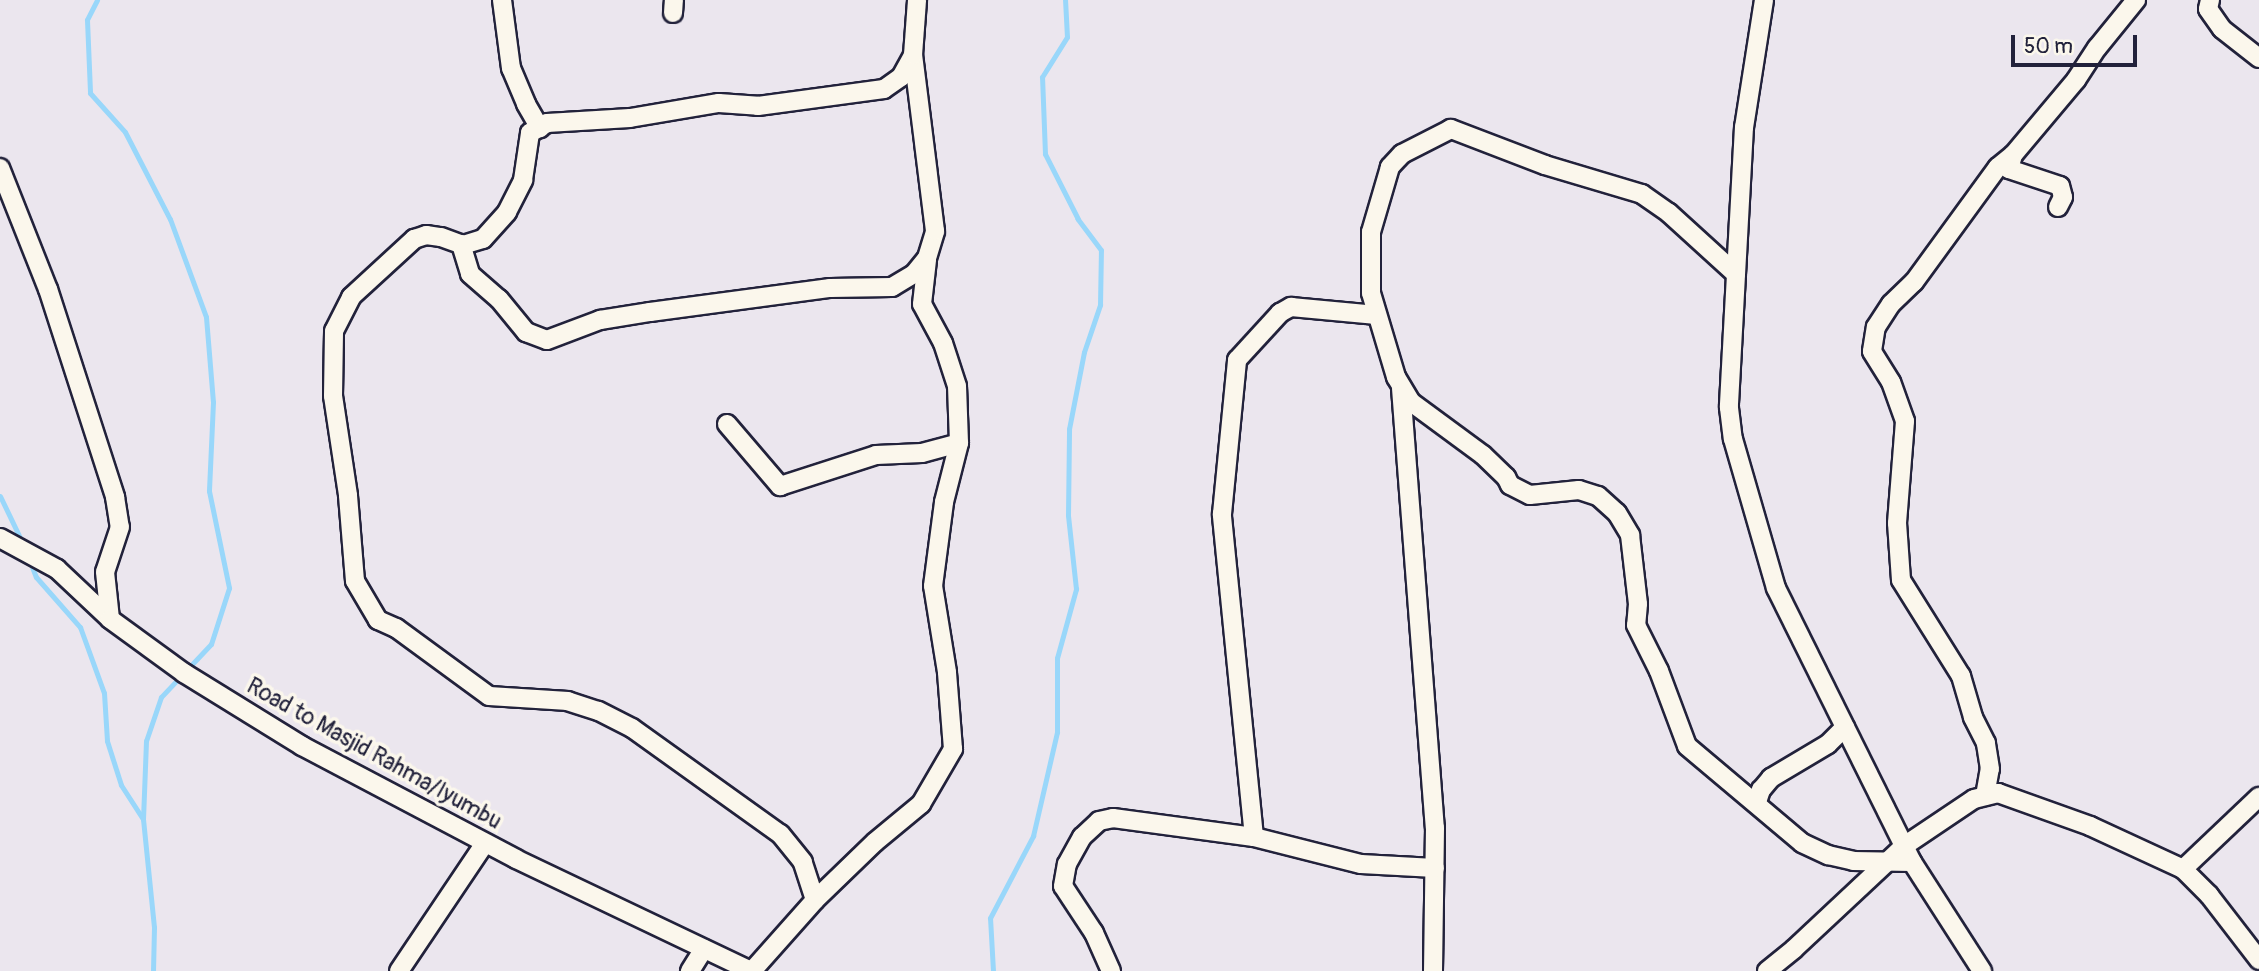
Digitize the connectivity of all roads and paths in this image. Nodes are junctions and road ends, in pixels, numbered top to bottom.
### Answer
1 (502, 0) edge
2 (917, 0) edge
3 (1764, 0) edge
4 (2136, 0) edge
5 (2204, 3) edge
6 (913, 55) junction
7 (2259, 58) edge
8 (540, 128) junction
9 (2013, 155) junction
10 (0, 168) edge
11 (2058, 207) dead end
12 (461, 244) junction
13 (927, 258) junction
14 (1736, 274) junction
15 (892, 287) junction
16 (922, 304) junction
17 (1377, 315) junction
18 (1401, 386) junction
19 (727, 424) dead end
20 (959, 443) junction
21 (0, 538) edge
22 (110, 619) junction
23 (1845, 727) junction
24 (1986, 796) junction
25 (2259, 797) edge
26 (1757, 802) junction
27 (1254, 837) junction
28 (485, 843) junction
29 (1908, 854) junction
30 (1887, 862) junction
31 (1435, 868) junction
32 (2183, 869) junction
33 (816, 900) junction
34 (704, 949) junction
35 (2259, 960) edge
36 (399, 971) edge
37 (690, 971) edge
38 (752, 971) edge
39 (1111, 971) edge
40 (1433, 971) edge
41 (1767, 971) edge
42 (1982, 971) edge

1 - 8 street
2 - 6 street
3 - 14 street
4 - 9 street
5 - 7 street
6 - 8 street
6 - 13 street
8 - 12 street
9 - 11 street
9 - 24 street
10 - 22 street
12 - 15 street
12 - 33 street
13 - 15 street
13 - 16 street
14 - 17 street
14 - 23 street
15 - 16 street
16 - 20 street
17 - 18 street
17 - 27 street
18 - 26 street
18 - 31 street
19 - 20 street
20 - 33 street
21 - 22 street, Road to Masjid Rahma/Iyumbu
22 - 28 street, Road to Masjid Rahma/Iyumbu
23 - 26 street
23 - 29 street
24 - 29 street
24 - 32 street
25 - 32 street
26 - 30 street
27 - 31 street
27 - 39 street
28 - 34 street, Road to Masjid Rahma/Iyumbu
28 - 36 street
29 - 30 street
29 - 42 street
30 - 41 street
31 - 40 street
32 - 35 street
33 - 38 street
34 - 37 street
34 - 38 street, Road to Masjid Rahma/Iyumbu

